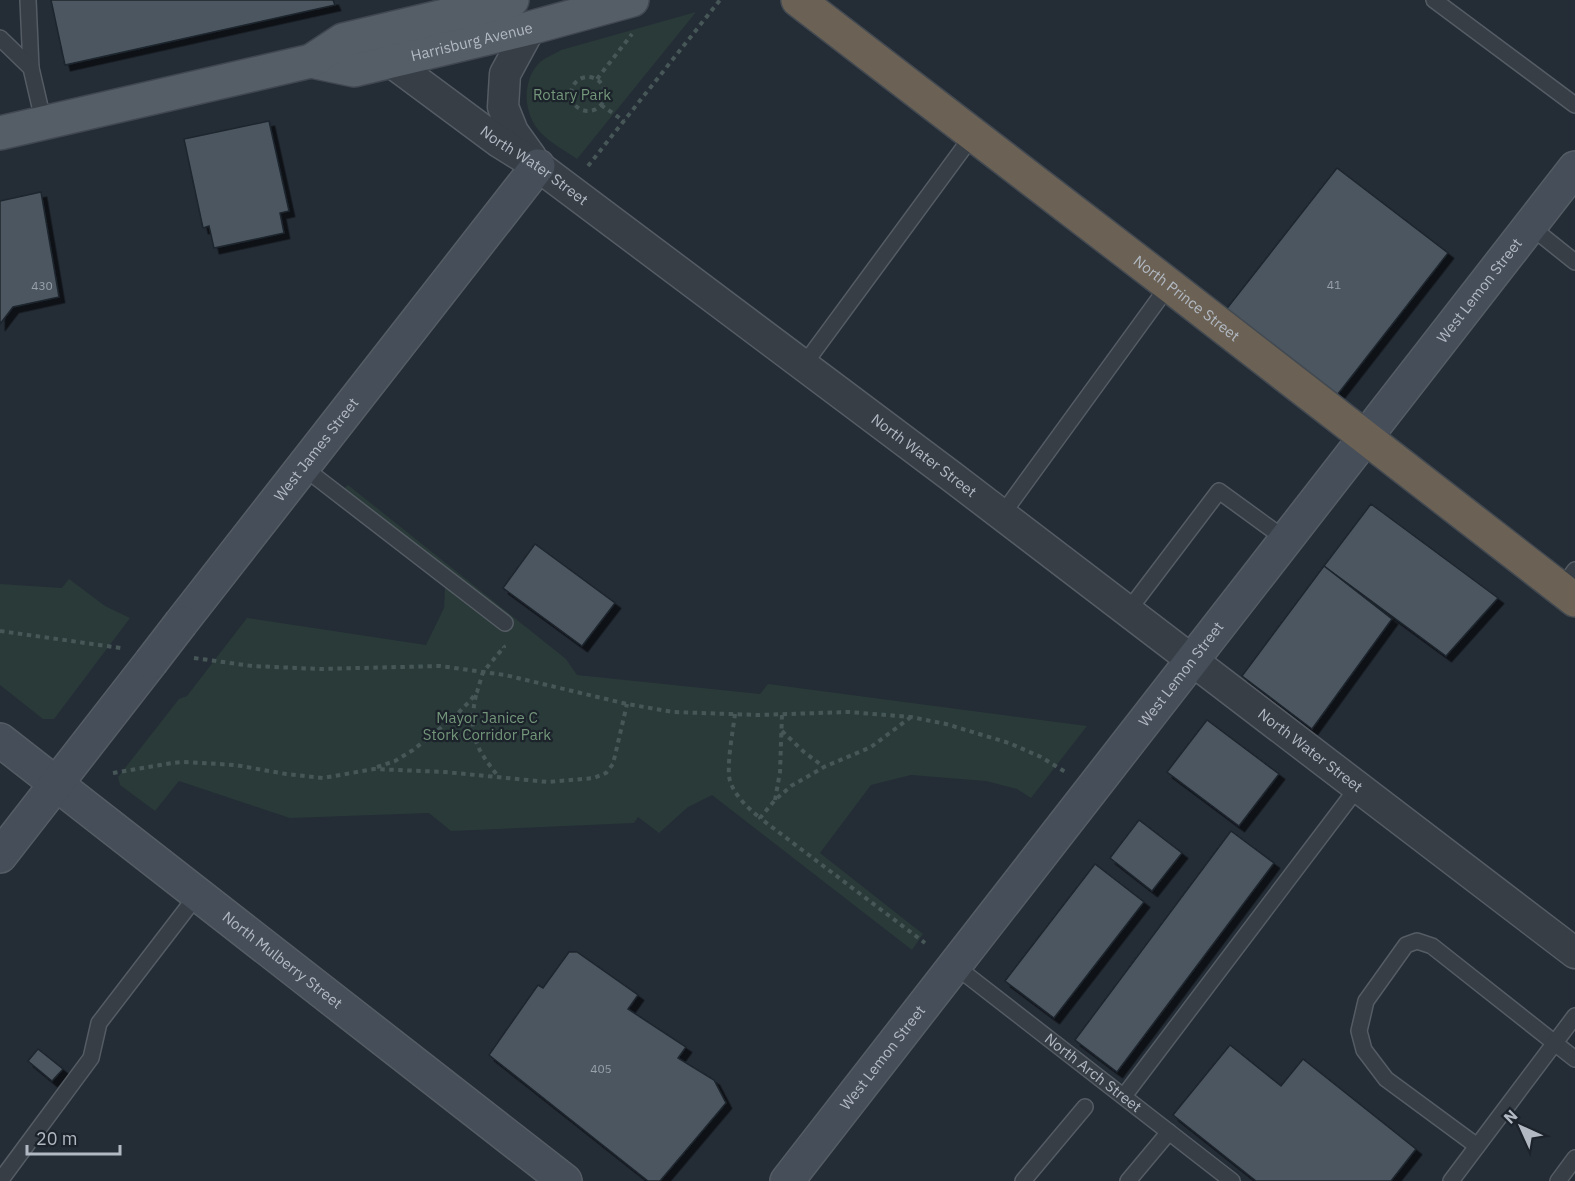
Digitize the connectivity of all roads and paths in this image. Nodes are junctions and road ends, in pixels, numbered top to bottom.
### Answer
1 (28, 0) edge
2 (512, 0) edge
3 (720, 0) edge
4 (798, 0) edge
5 (1434, 0) edge
6 (634, 15) edge
7 (530, 28) junction
8 (0, 38) edge
9 (311, 61) junction
10 (390, 61) junction
11 (31, 68) junction
12 (597, 79) junction
13 (601, 105) junction
14 (1575, 105) edge
15 (624, 121) junction
16 (44, 124) junction
17 (0, 133) edge
18 (973, 135) junction
19 (538, 166) junction
20 (1575, 168) edge
21 (584, 171) dead end
22 (1530, 226) junction
23 (1575, 262) edge
24 (1169, 285) junction
25 (803, 366) junction
26 (1365, 437) junction
27 (303, 467) junction
28 (1001, 516) junction
29 (1285, 539) junction
30 (1570, 586) edge
31 (1128, 611) junction
32 (505, 623) joint
33 (0, 631) edge
34 (138, 655) junction
35 (183, 656) dead end
36 (1192, 660) junction
37 (483, 672) junction
38 (477, 692) junction
39 (627, 704) junction
40 (735, 714) junction
41 (782, 714) junction
42 (911, 717) junction
43 (782, 730) junction
44 (0, 740) edge
45 (824, 767) junction
46 (374, 769) junction
47 (113, 773) dead end
48 (499, 777) junction
49 (56, 784) junction
50 (1358, 787) junction
51 (1092, 788) junction
52 (775, 800) junction
53 (760, 818) junction
54 (0, 856) edge
55 (198, 894) junction
56 (925, 943) dead end
57 (1575, 953) edge
58 (954, 965) junction
59 (1575, 1016) edge
60 (1555, 1043) junction
61 (1575, 1059) edge
62 (1124, 1096) junction
63 (1085, 1107) dead end
64 (1169, 1132) junction
65 (1477, 1146) junction
66 (1575, 1158) edge
67 (0, 1181) edge
68 (565, 1181) edge
69 (787, 1181) edge
70 (1023, 1181) edge
71 (1128, 1181) edge
72 (1232, 1181) edge
73 (1451, 1181) edge
74 (1558, 1181) edge

1 - 11 lane
2 - 9 main road, Harrisburg Avenue
3 - 15 path
4 - 18 highway, North Prince Street
5 - 14 lane
6 - 7 main road, Harrisburg Avenue
6 - 12 path
7 - 10 main road, Harrisburg Avenue
7 - 19 street
8 - 11 lane
9 - 10 main road, Harrisburg Avenue
9 - 16 main road, Harrisburg Avenue
10 - 19 street, North Water Street
11 - 16 lane
12 - 13 path
12 - 13 path
13 - 15 path
15 - 21 path
16 - 17 main road, Harrisburg Avenue
18 - 24 highway, North Prince Street
18 - 25 lane
19 - 25 street, North Water Street
19 - 27 street, West James Street
20 - 22 street, West Lemon Street
22 - 23 lane
22 - 26 street, West Lemon Street
24 - 26 highway, North Prince Street
24 - 28 lane
25 - 28 street, North Water Street
26 - 29 street, West Lemon Street
26 - 30 highway, North Prince Street
27 - 32 lane
27 - 34 street, West James Street, bridge
28 - 31 street, North Water Street
29 - 31 lane
29 - 36 street, West Lemon Street
31 - 36 street, North Water Street
32 - 37 path
33 - 34 path
34 - 49 street, West James Street
35 - 37 path
36 - 50 street, North Water Street
36 - 51 street, West Lemon Street
37 - 38 path
37 - 39 path
38 - 46 path
38 - 48 path
39 - 40 path
39 - 48 path
40 - 41 path
40 - 53 path
41 - 42 path
41 - 43 path
42 - 45 path
42 - 51 path
43 - 45 path
43 - 52 path
44 - 49 street, North Mulberry Street
45 - 52 path
46 - 47 path
46 - 48 path
49 - 54 street, West James Street
49 - 55 street, North Mulberry Street
50 - 57 street, North Water Street
50 - 62 lane
51 - 58 street, West Lemon Street
52 - 53 path
53 - 56 path
55 - 67 lane
55 - 68 street, North Mulberry Street
58 - 62 lane, North Arch Street
58 - 69 street, West Lemon Street
59 - 60 lane
60 - 61 lane
60 - 65 lane
60 - 65 lane
62 - 64 lane, North Arch Street
63 - 70 lane
64 - 71 lane
64 - 72 lane, North Arch Street
65 - 73 lane
66 - 74 lane

